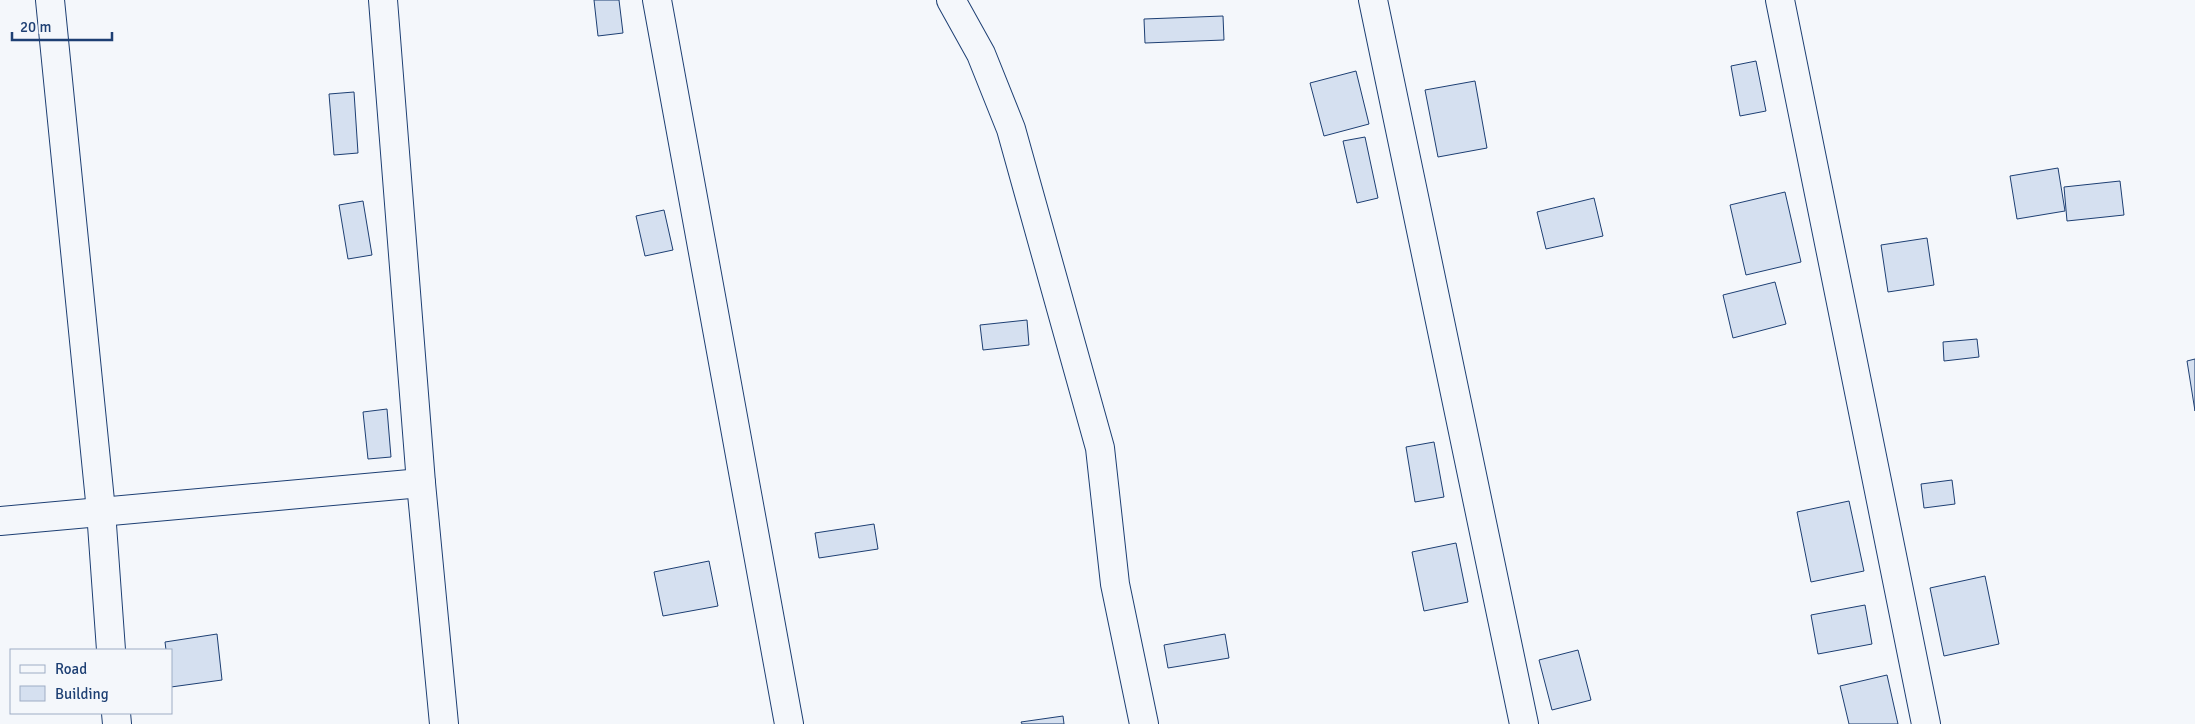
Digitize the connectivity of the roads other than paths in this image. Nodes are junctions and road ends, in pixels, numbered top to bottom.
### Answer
1 (50, 0) edge
2 (383, 0) edge
3 (657, 0) edge
4 (951, 0) edge
5 (1374, 0) edge
6 (1780, 0) edge
7 (421, 483) junction
8 (101, 511) junction
9 (0, 521) edge
10 (111, 649) edge
11 (444, 724) edge
12 (789, 724) edge
13 (1144, 724) edge
14 (1524, 724) edge
15 (1926, 724) edge

1 - 8 street
2 - 7 street
3 - 12 street
4 - 13 street
5 - 14 street
6 - 15 street
7 - 8 street
7 - 11 street
8 - 9 street
8 - 10 street

